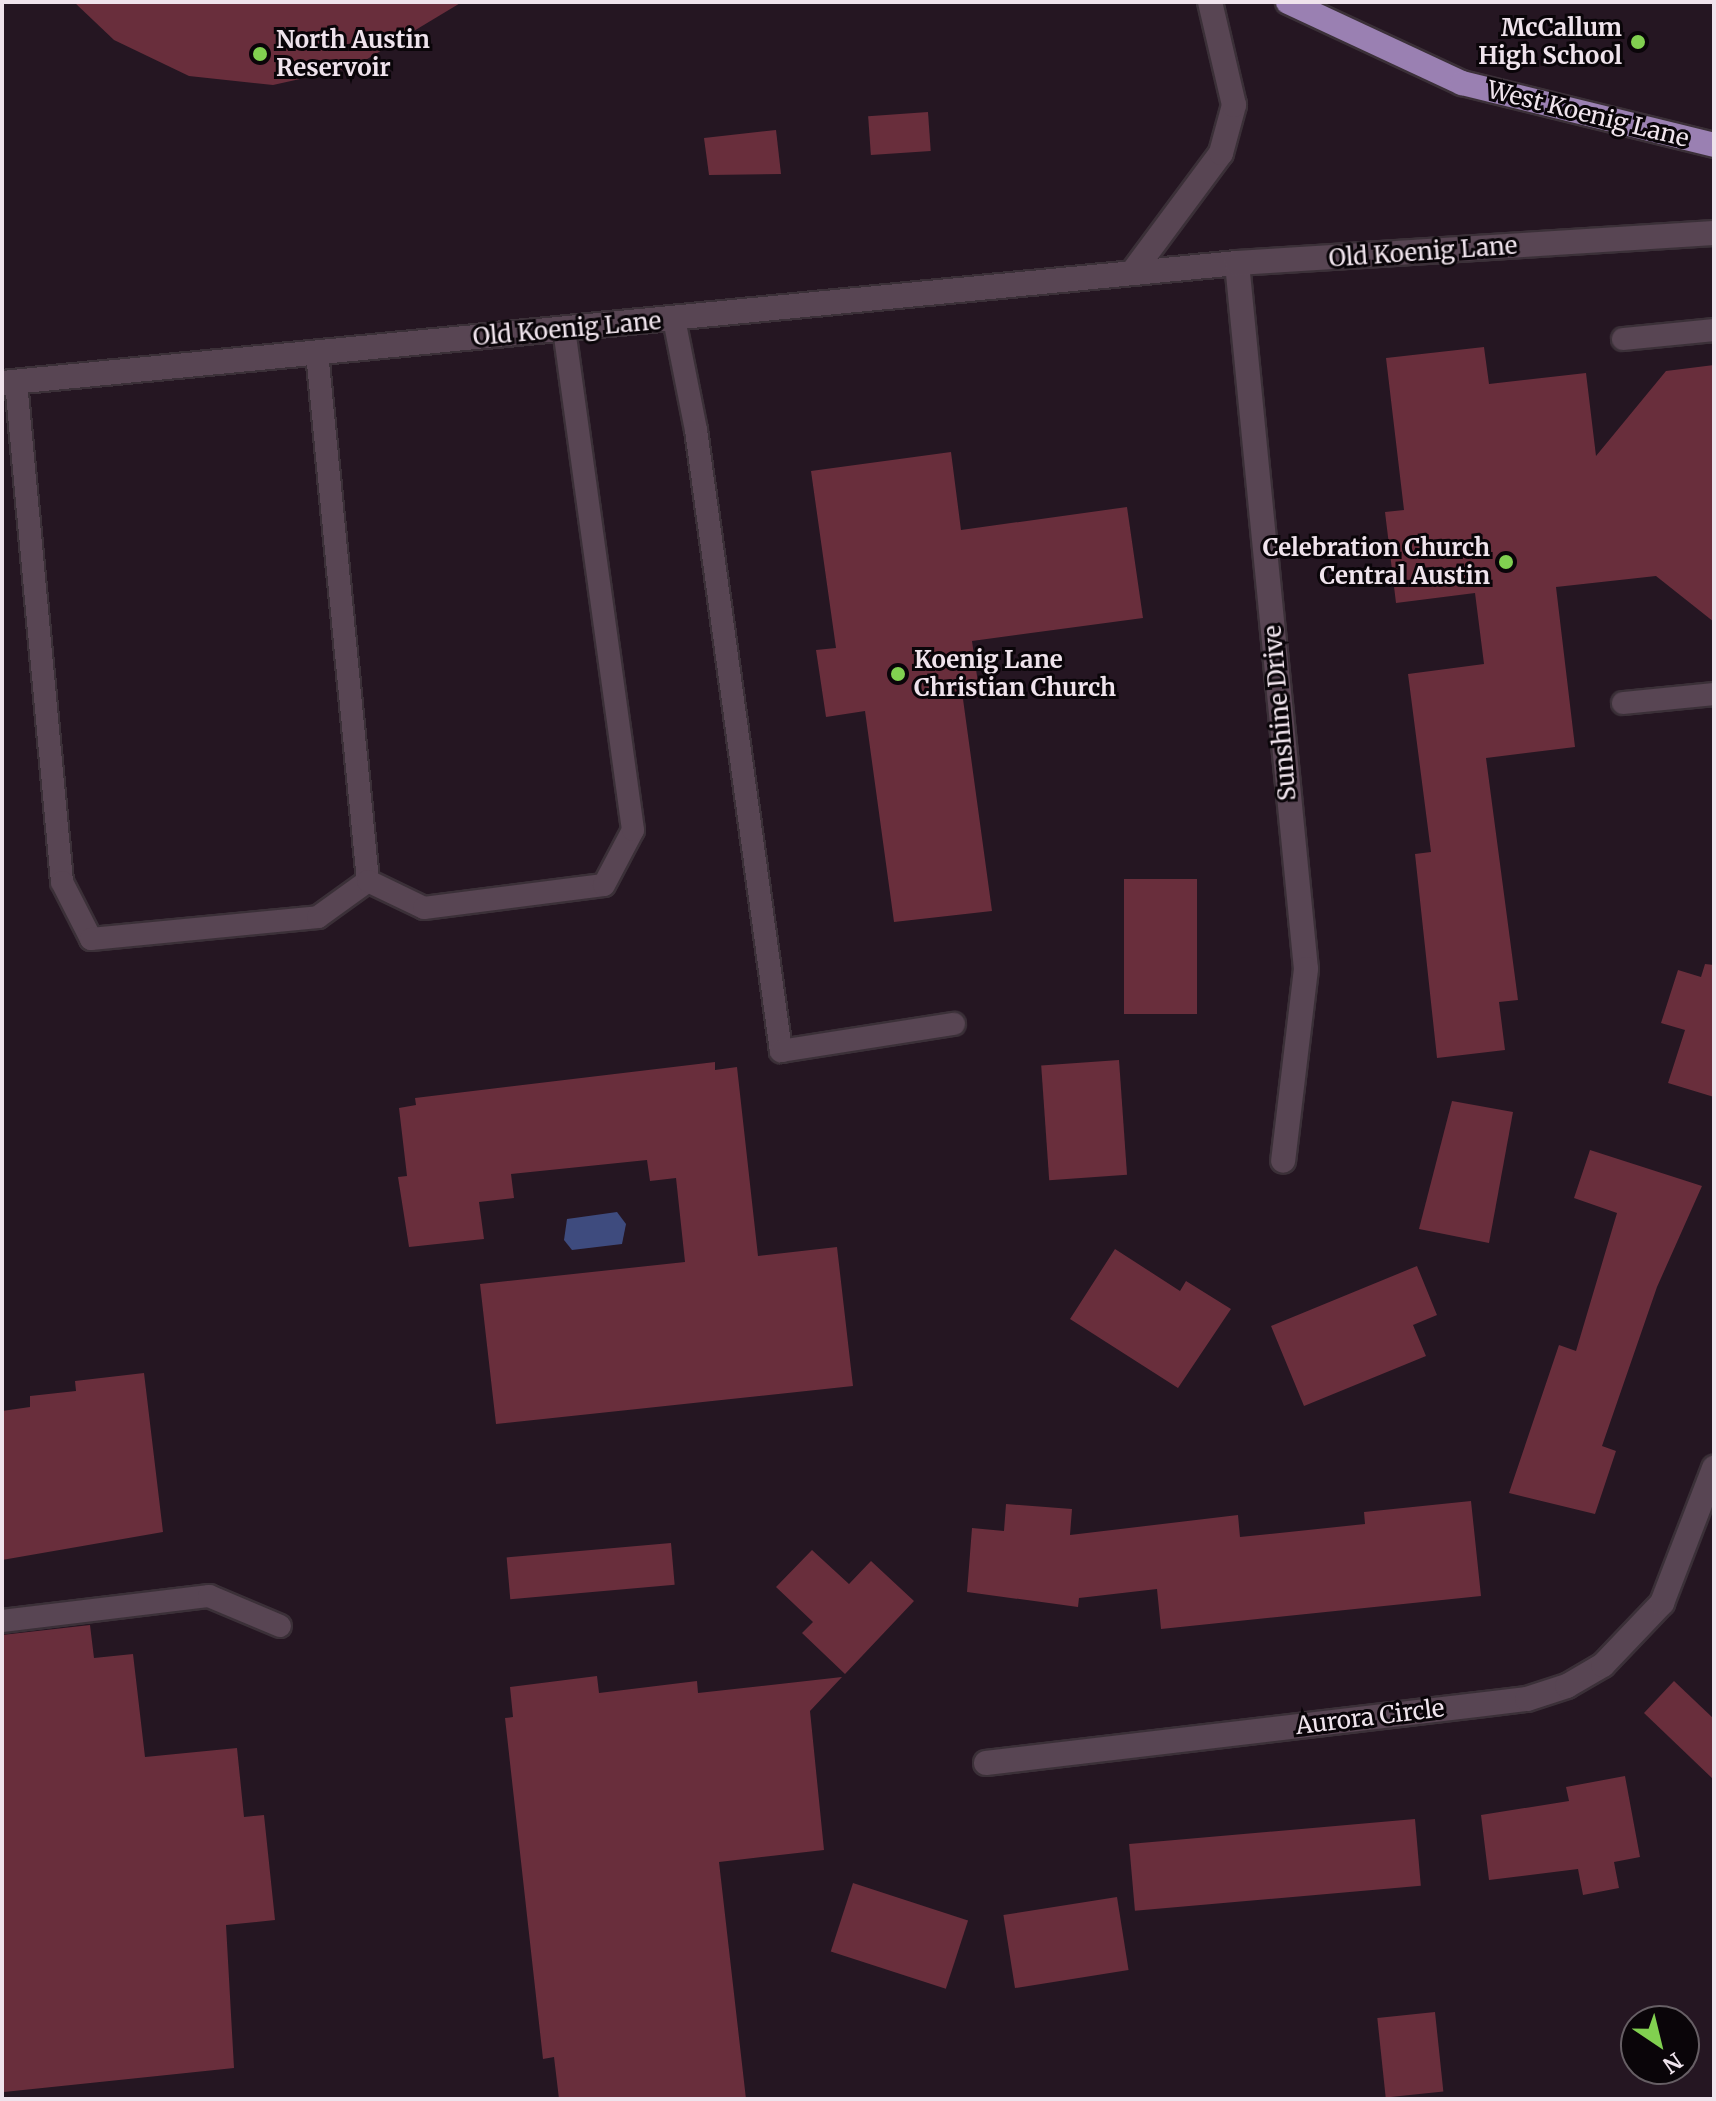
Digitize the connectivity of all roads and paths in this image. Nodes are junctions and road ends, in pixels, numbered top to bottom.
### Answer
1 (1210, 2) edge
2 (1288, 2) edge
3 (1714, 145) edge
4 (1714, 233) edge
5 (1237, 263) junction
6 (1132, 273) junction
7 (674, 319) junction
8 (564, 329) junction
9 (1714, 330) edge
10 (1623, 339) dead end
11 (317, 352) junction
12 (9, 383) edge
13 (1714, 694) edge
14 (1623, 703) dead end
15 (368, 881) junction
16 (954, 1024) dead end
17 (1283, 1161) dead end
18 (1714, 1468) edge
19 (2, 1621) edge
20 (280, 1626) dead end
21 (986, 1763) dead end

1 - 6 street
2 - 3 main road, West Koenig Lane
4 - 5 street, Old Koenig Lane
5 - 6 street, Old Koenig Lane
5 - 17 street, Sunshine Drive
6 - 7 street, Old Koenig Lane
7 - 8 street, Old Koenig Lane
7 - 16 lane
8 - 11 street, Old Koenig Lane
8 - 15 lane
9 - 10 lane
11 - 12 street, Old Koenig Lane
11 - 15 lane
12 - 15 lane
13 - 14 lane
18 - 21 street, Aurora Circle
19 - 20 lane

